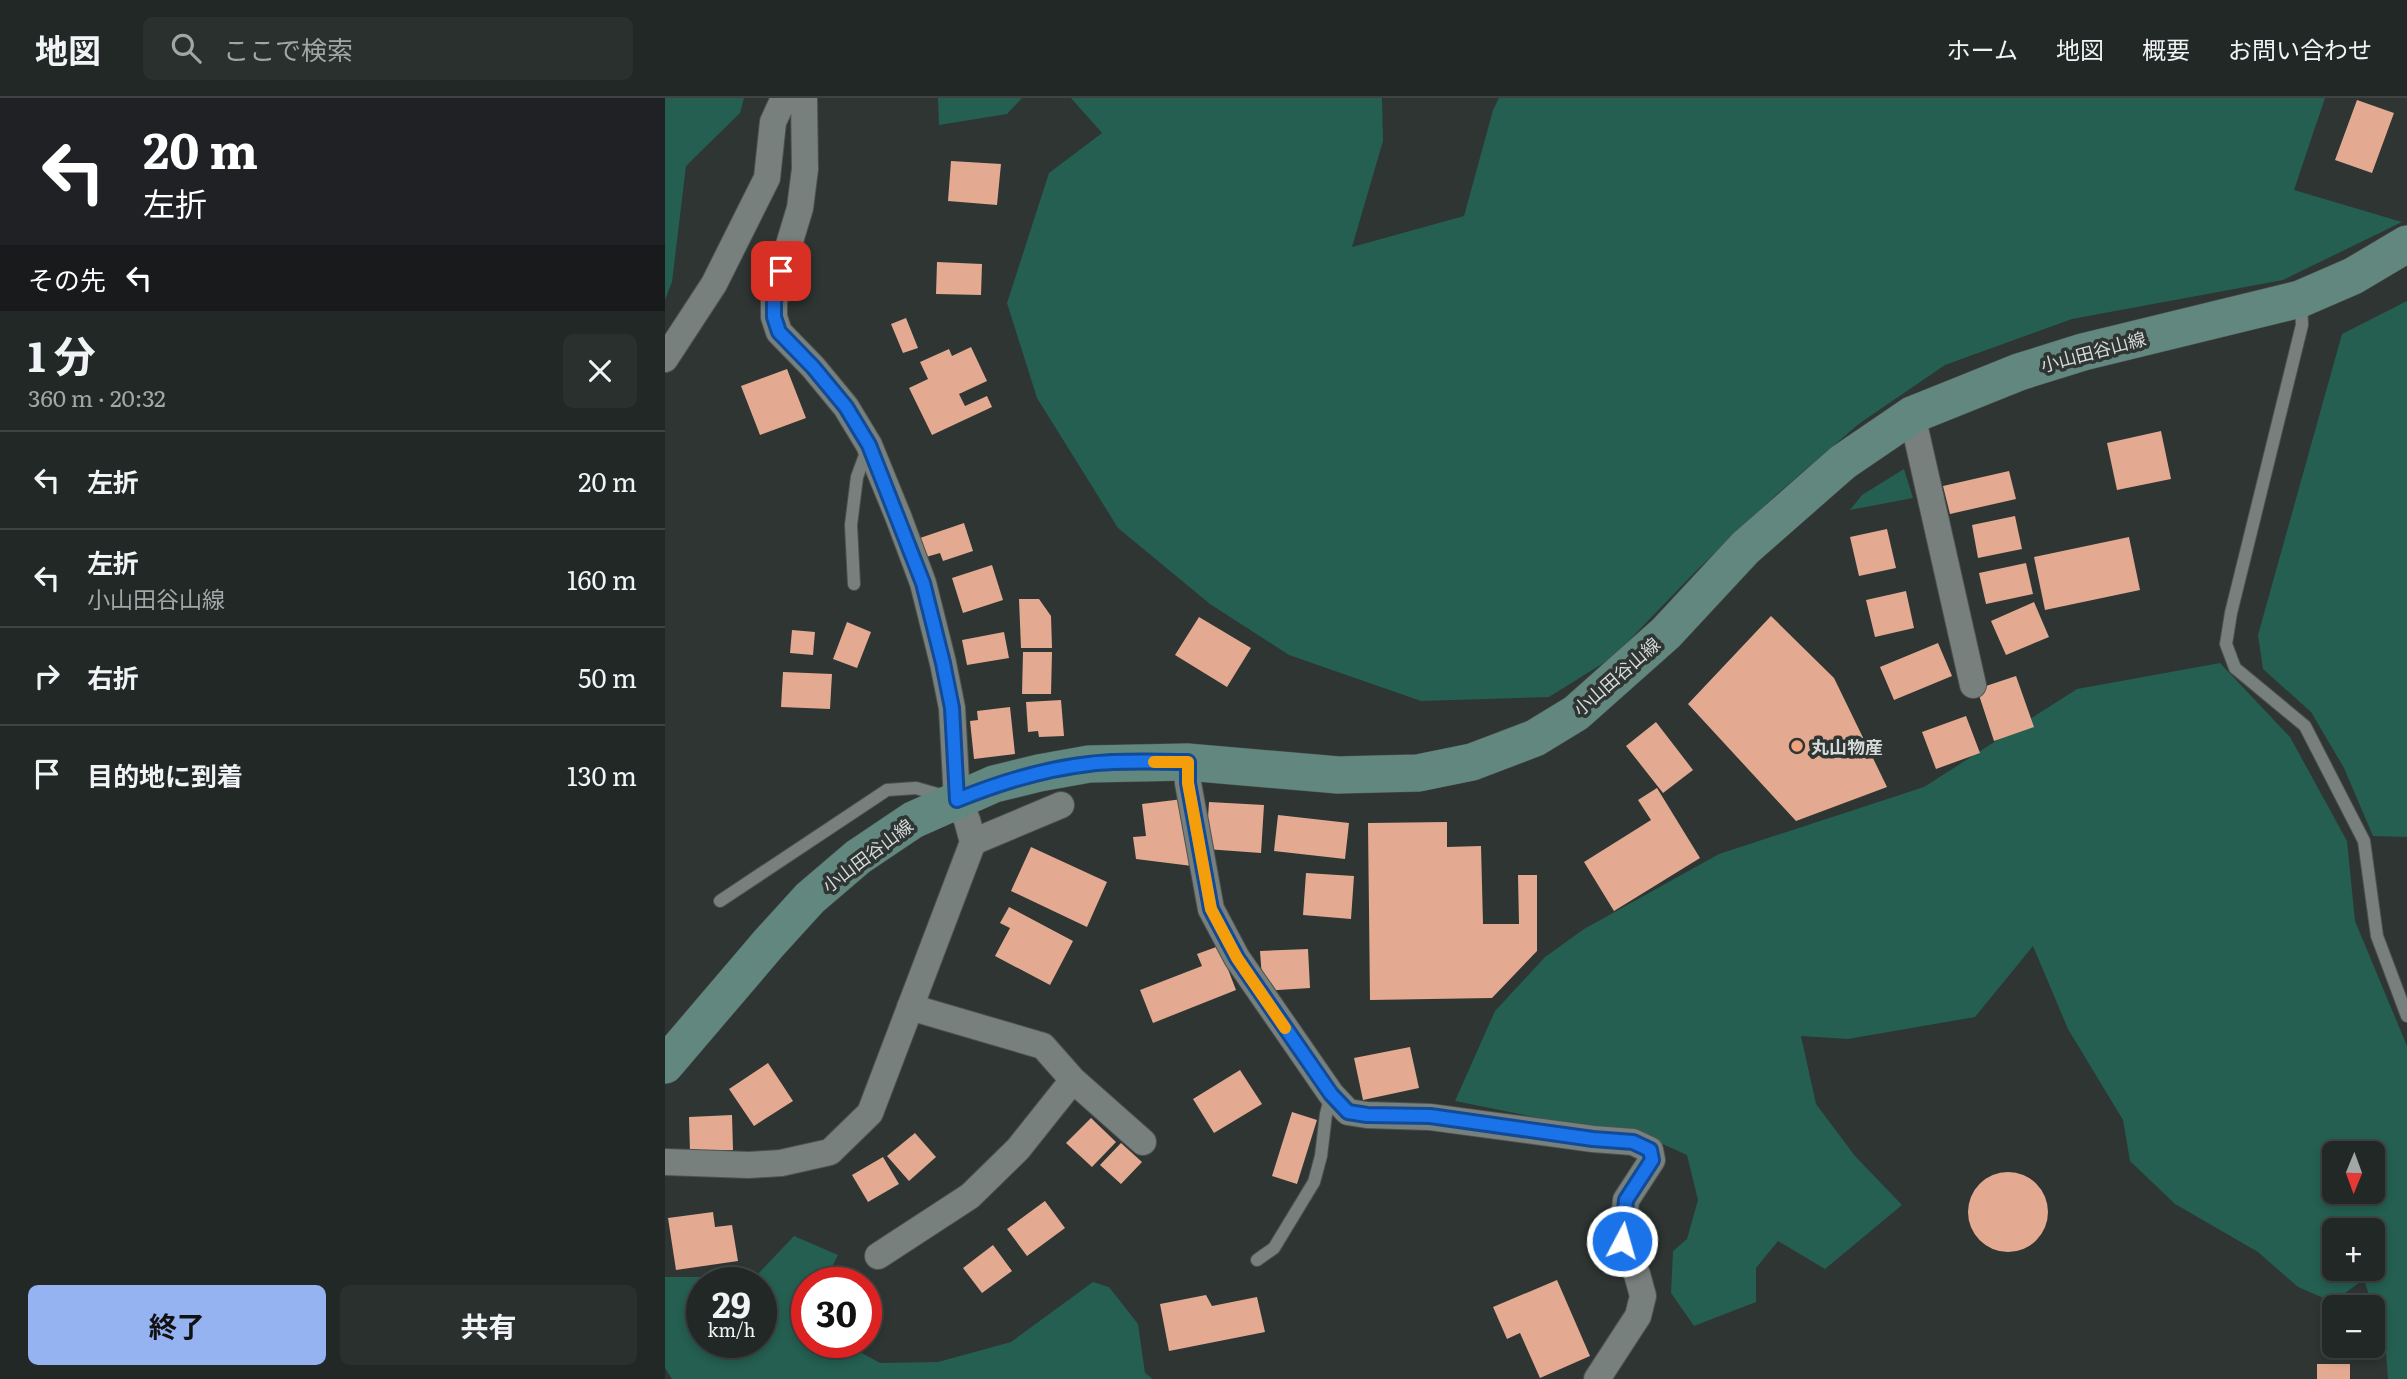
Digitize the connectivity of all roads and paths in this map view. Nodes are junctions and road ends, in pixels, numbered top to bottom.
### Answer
1 (784, 98) edge
2 (804, 98) edge
3 (2407, 244) edge
4 (2300, 299) junction
5 (665, 359) edge
6 (1912, 415) junction
7 (869, 445) junction
8 (854, 584) dead end
9 (1973, 685) dead end
10 (1188, 762) junction
11 (957, 800) junction
12 (1062, 805) dead end
13 (973, 842) junction
14 (720, 901) dead end
15 (910, 1007) junction
16 (2407, 1016) edge
17 (665, 1065) edge
18 (1073, 1080) junction
19 (1331, 1094) junction
20 (1143, 1142) dead end
21 (665, 1162) edge
22 (878, 1256) dead end
23 (1257, 1260) dead end
24 (1597, 1379) edge

1 - 5 street
2 - 7 street
3 - 4 main road, 小山田谷山線
4 - 6 main road, 小山田谷山線
4 - 16 lane
6 - 9 street
6 - 10 main road, 小山田谷山線
7 - 8 lane
7 - 11 street
10 - 11 main road, 小山田谷山線
10 - 19 street
11 - 13 street
11 - 14 lane
11 - 17 main road, 小山田谷山線
12 - 13 street
13 - 15 street
15 - 18 street
15 - 21 street
18 - 20 street
18 - 22 street
19 - 23 lane
19 - 24 street

